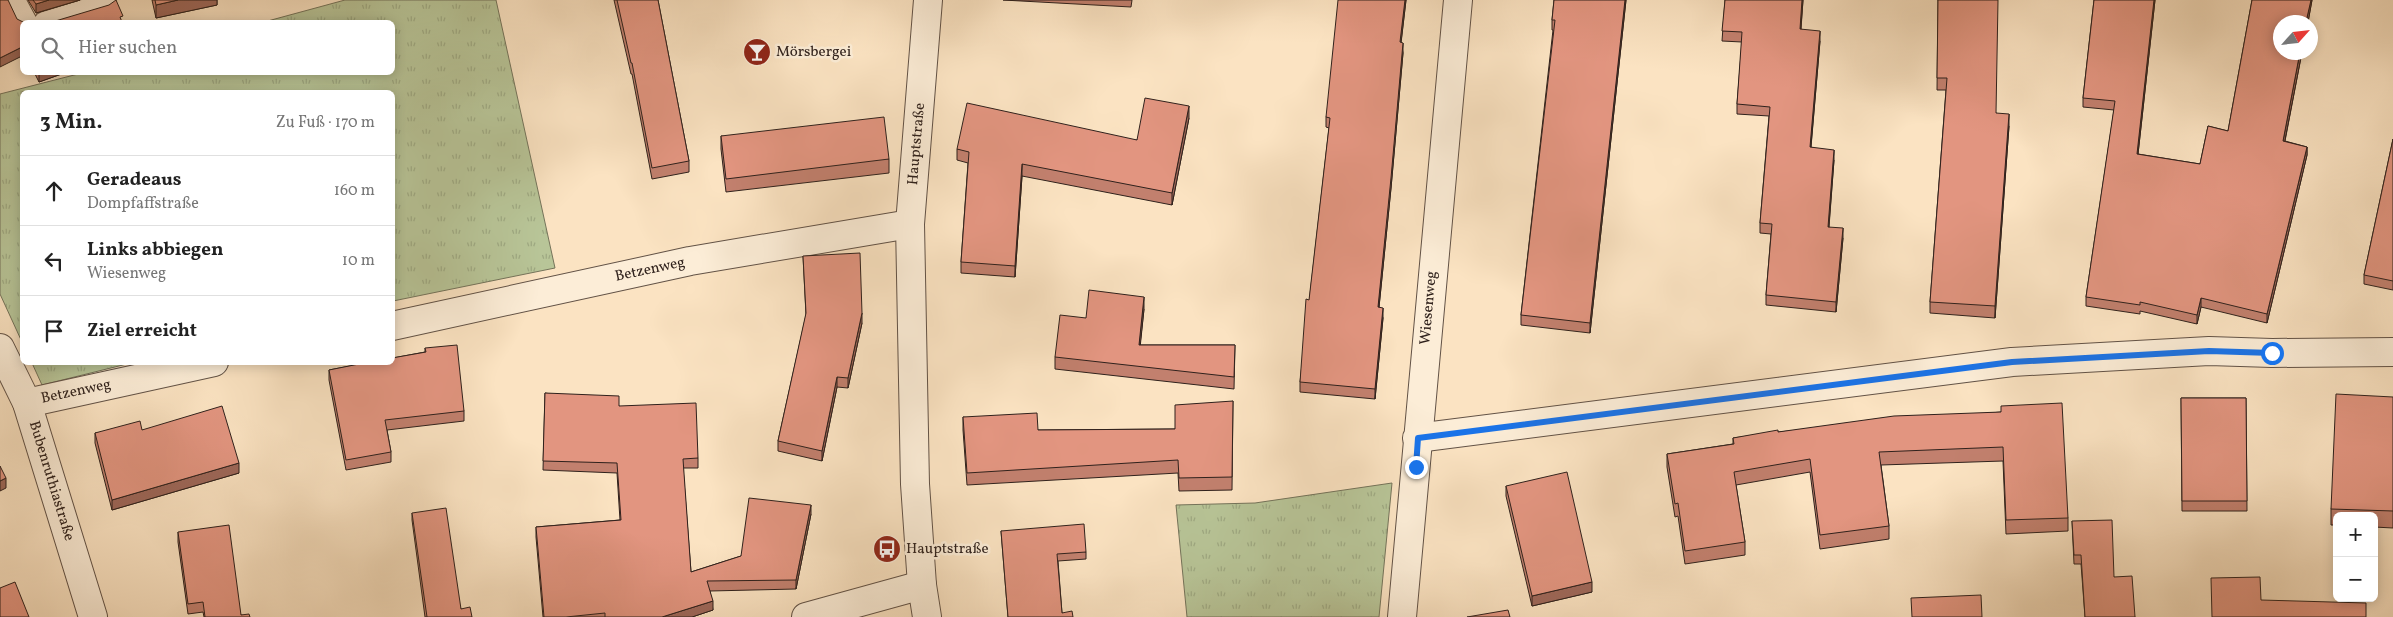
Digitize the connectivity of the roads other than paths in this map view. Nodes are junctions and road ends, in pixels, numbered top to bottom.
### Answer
1 (15, 0) edge
2 (928, 0) edge
3 (1458, 0) edge
4 (106, 2) dead end
5 (25, 20) edge
6 (50, 20) edge
7 (910, 224) junction
8 (395, 325) edge
9 (0, 348) edge
10 (2393, 352) edge
11 (200, 365) edge
12 (27, 403) junction
13 (1418, 438) junction
14 (922, 585) junction
15 (93, 617) edge
16 (806, 617) edge
17 (927, 617) edge
18 (1402, 617) edge

1 - 5 lane
2 - 7 street, Hauptstraße
3 - 13 street, Wiesenweg
4 - 6 lane
7 - 8 street, Betzenweg
7 - 14 street, Hauptstraße
9 - 12 street, Bubenruthiastraße
10 - 13 street
11 - 12 street, Betzenweg
12 - 15 street, Bubenruthiastraße
13 - 18 street, Wiesenweg
14 - 16 street
14 - 17 street, Hauptstraße

